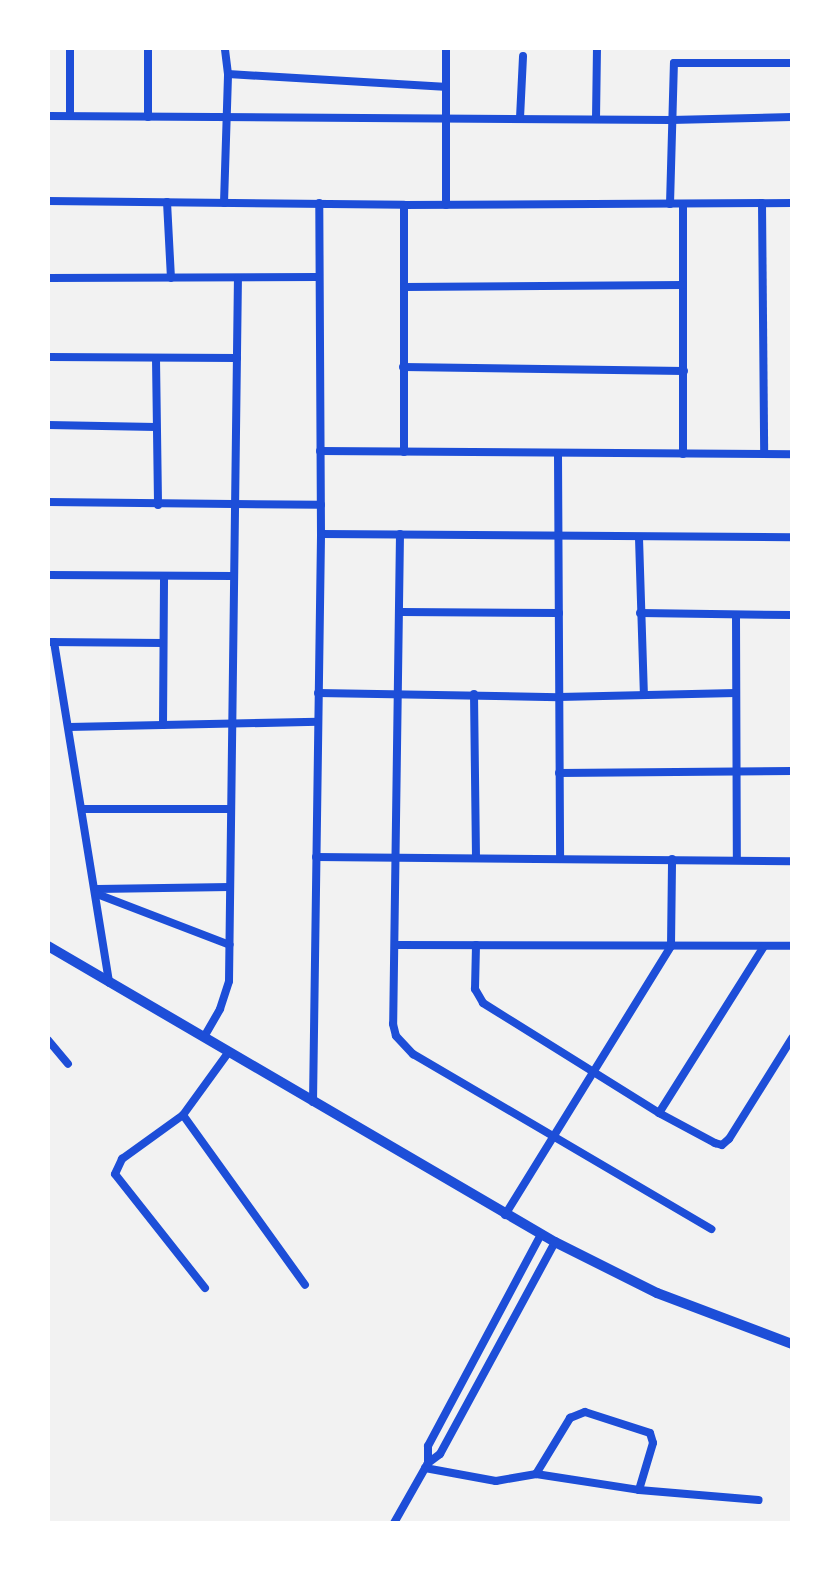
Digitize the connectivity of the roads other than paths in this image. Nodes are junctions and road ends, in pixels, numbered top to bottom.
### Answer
1 (70, 48) edge
2 (148, 48) edge
3 (225, 48) edge
4 (446, 48) edge
5 (597, 49) edge
6 (523, 56) dead end
7 (792, 63) edge
8 (228, 74) junction
9 (444, 87) junction
10 (70, 115) junction
11 (48, 116) edge
12 (227, 116) junction
13 (148, 117) junction
14 (444, 117) junction
15 (792, 117) edge
16 (520, 118) junction
17 (596, 119) junction
18 (671, 120) junction
19 (48, 201) edge
20 (167, 202) junction
21 (224, 203) junction
22 (319, 203) junction
23 (762, 203) junction
24 (792, 203) edge
25 (670, 204) junction
26 (683, 204) junction
27 (404, 205) junction
28 (446, 205) junction
29 (319, 277) junction
30 (48, 278) edge
31 (171, 278) junction
32 (238, 278) junction
33 (683, 285) junction
34 (405, 287) junction
35 (48, 357) edge
36 (237, 358) junction
37 (156, 359) junction
38 (403, 367) junction
39 (684, 371) junction
40 (48, 425) edge
41 (156, 427) junction
42 (320, 451) junction
43 (404, 452) junction
44 (764, 453) junction
45 (683, 454) junction
46 (792, 454) edge
47 (558, 455) junction
48 (48, 502) edge
49 (235, 504) junction
50 (158, 505) junction
51 (321, 505) junction
52 (321, 534) junction
53 (400, 534) junction
54 (559, 537) junction
55 (792, 537) edge
56 (639, 538) junction
57 (48, 575) edge
58 (164, 576) junction
59 (233, 576) junction
60 (401, 612) junction
61 (559, 613) junction
62 (640, 613) junction
63 (792, 615) edge
64 (736, 616) junction
65 (51, 642) edge
66 (163, 643) junction
67 (318, 693) junction
68 (401, 693) junction
69 (736, 693) junction
70 (474, 694) junction
71 (644, 695) junction
72 (559, 697) junction
73 (318, 722) junction
74 (230, 723) junction
75 (163, 725) junction
76 (69, 727) junction
77 (792, 771) edge
78 (559, 773) junction
79 (737, 773) junction
80 (83, 809) junction
81 (229, 809) junction
82 (316, 857) junction
83 (397, 857) junction
84 (476, 858) junction
85 (560, 858) junction
86 (672, 859) junction
87 (737, 859) junction
88 (792, 861) edge
89 (230, 887) junction
90 (97, 891) junction
91 (230, 945) junction
92 (395, 945) junction
93 (476, 945) junction
94 (48, 946) edge
95 (671, 946) junction
96 (764, 946) junction
97 (792, 946) edge
98 (109, 983) junction
99 (204, 1037) junction
100 (792, 1038) edge
101 (48, 1040) edge
102 (228, 1053) junction
103 (68, 1064) dead end
104 (595, 1073) junction
105 (313, 1102) junction
106 (659, 1113) junction
107 (183, 1115) junction
108 (555, 1136) junction
109 (505, 1215) junction
110 (711, 1229) dead end
111 (541, 1234) junction
112 (555, 1242) junction
113 (305, 1285) dead end
114 (205, 1288) dead end
115 (792, 1344) edge
116 (426, 1466) junction
117 (536, 1474) junction
118 (639, 1490) junction
119 (759, 1500) dead end
120 (394, 1523) edge

1 - 10 street
2 - 13 street
3 - 8 street
4 - 9 street
5 - 17 street
6 - 16 street
7 - 18 street
8 - 9 street
8 - 12 street
9 - 14 street
10 - 11 street
10 - 13 street
12 - 13 street
12 - 14 street
12 - 21 street
14 - 16 street
14 - 28 street
15 - 18 street
16 - 17 street
17 - 18 street
18 - 25 street
19 - 20 street
20 - 21 street
20 - 31 street
21 - 22 street
22 - 27 street
22 - 29 street
23 - 24 street
23 - 26 street
23 - 44 street
25 - 26 street
25 - 28 street
26 - 33 street
27 - 28 street
27 - 34 street
29 - 32 street
29 - 42 street
30 - 31 street
31 - 32 street
32 - 36 street
33 - 34 street
33 - 39 street
34 - 38 street
35 - 37 street
36 - 37 street
36 - 49 street
37 - 41 street
38 - 39 street
38 - 43 street
39 - 45 street
40 - 41 street
41 - 50 street
42 - 43 street
42 - 51 street
43 - 47 street
44 - 45 street
44 - 46 street
45 - 47 street
47 - 54 street
48 - 50 street
49 - 50 street
49 - 51 street
49 - 59 street
51 - 52 street
52 - 53 street
52 - 67 street
53 - 54 street
53 - 60 street
54 - 56 street
54 - 61 street
55 - 56 street
56 - 62 street
57 - 58 street
58 - 59 street
58 - 66 street
59 - 74 street
60 - 61 street
60 - 68 street
61 - 72 street
62 - 64 street
62 - 71 street
63 - 64 street
64 - 69 street
65 - 66 street
65 - 76 street
66 - 75 street
67 - 68 street
67 - 73 street
68 - 70 street
68 - 83 street
69 - 71 street
69 - 79 street
70 - 72 street
70 - 84 street
71 - 72 street
72 - 78 street
73 - 74 street
73 - 82 street
74 - 75 street
74 - 81 street
75 - 76 street
76 - 80 street
77 - 79 street
78 - 79 street
78 - 85 street
79 - 87 street
80 - 81 street
80 - 90 street
81 - 89 street
82 - 83 street
82 - 105 street
83 - 84 street
83 - 92 street
84 - 85 street
85 - 86 street
86 - 87 street
86 - 95 street
87 - 88 street
89 - 90 street
89 - 91 street
90 - 91 street
90 - 98 street
91 - 99 street
92 - 93 street
92 - 108 street
93 - 95 street
93 - 104 street
94 - 98 street
95 - 96 street
95 - 104 street
96 - 97 street
96 - 106 street
98 - 99 street
99 - 102 street
100 - 106 street
101 - 103 street
102 - 105 street
102 - 107 street
104 - 106 street
104 - 108 street
105 - 109 street
107 - 113 street
107 - 114 street
108 - 109 street
108 - 110 street
109 - 111 street
111 - 112 street
111 - 116 street
112 - 115 street
112 - 116 street
116 - 117 street
116 - 120 street
117 - 118 street
117 - 118 street
118 - 119 street

